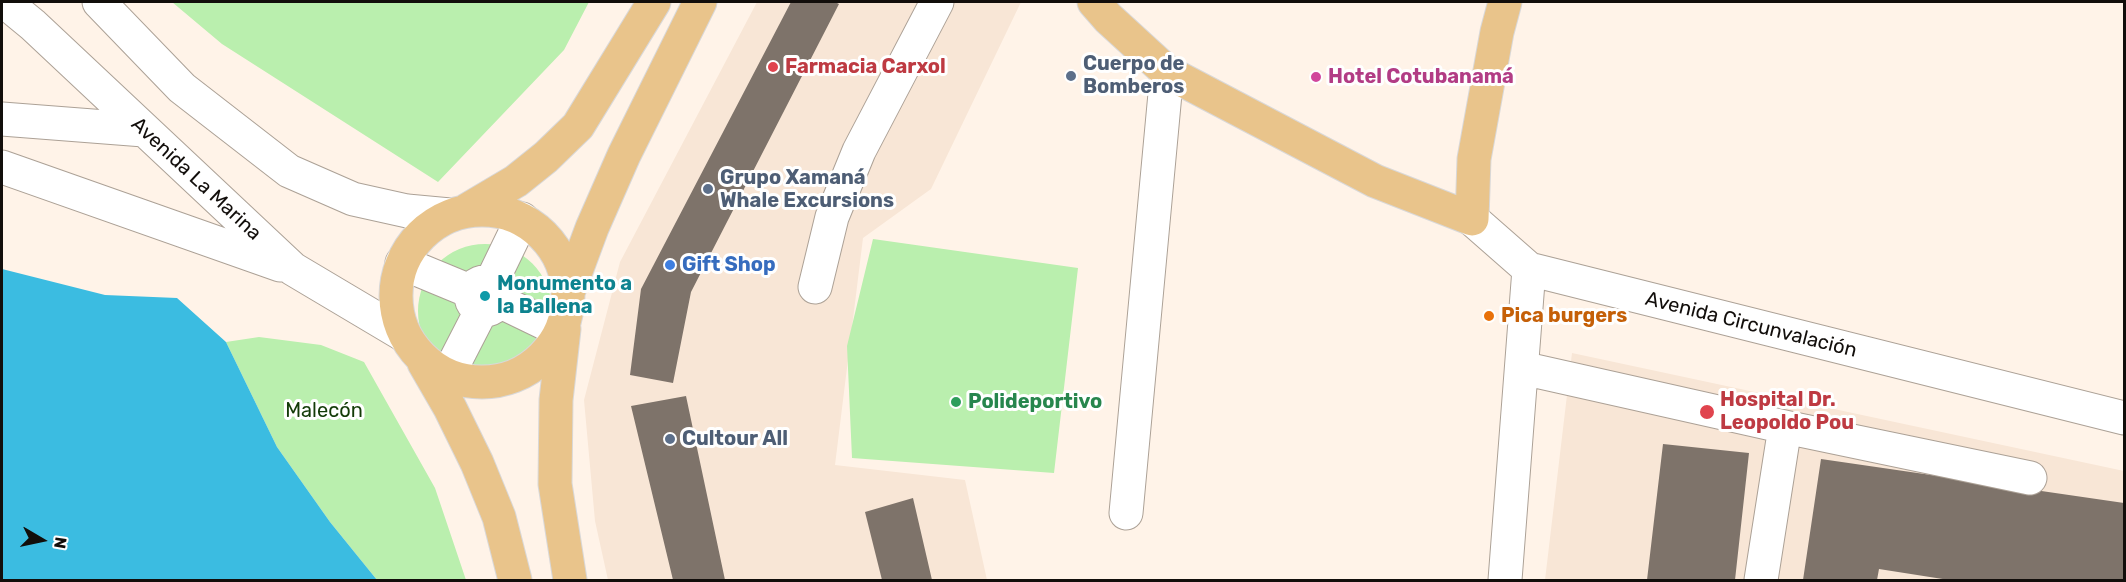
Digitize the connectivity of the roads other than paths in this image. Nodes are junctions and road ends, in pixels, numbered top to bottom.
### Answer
1 (5, 2) edge
2 (99, 2) edge
3 (654, 2) edge
4 (700, 2) edge
5 (937, 2) edge
6 (1505, 2) edge
7 (1106, 7) edge
8 (1167, 72) junction
9 (2, 119) edge
10 (144, 130) junction
11 (2, 167) edge
12 (458, 213) junction
13 (522, 219) junction
14 (1472, 219) junction
15 (402, 263) junction
16 (293, 269) junction
17 (1529, 269) junction
18 (815, 287) dead end
19 (486, 296) junction
20 (565, 314) junction
21 (404, 335) junction
22 (1522, 368) junction
23 (435, 369) junction
24 (2124, 418) edge
25 (1785, 427) junction
26 (2030, 478) dead end
27 (1126, 513) dead end
28 (515, 580) edge
29 (570, 580) edge
30 (1505, 580) edge
31 (1761, 580) edge

1 - 10 street, Avenida La Marina
2 - 12 street
3 - 12 main road
4 - 20 main road
5 - 18 street
6 - 14 main road
7 - 8 main road, Avenida Circunvalación
8 - 14 main road, Avenida Circunvalación
8 - 27 street
9 - 10 street
10 - 16 street, Avenida La Marina
11 - 16 street
12 - 13 main road
12 - 15 main road
13 - 19 street
13 - 20 main road
14 - 17 street, Avenida Circunvalación
15 - 19 street
15 - 21 main road
16 - 21 street, Avenida La Marina
17 - 22 street
17 - 24 street, Avenida Circunvalación
19 - 20 street
19 - 23 street
20 - 23 main road
20 - 29 main road
21 - 23 main road
22 - 25 street
22 - 30 street
23 - 28 main road
25 - 26 street
25 - 31 street

